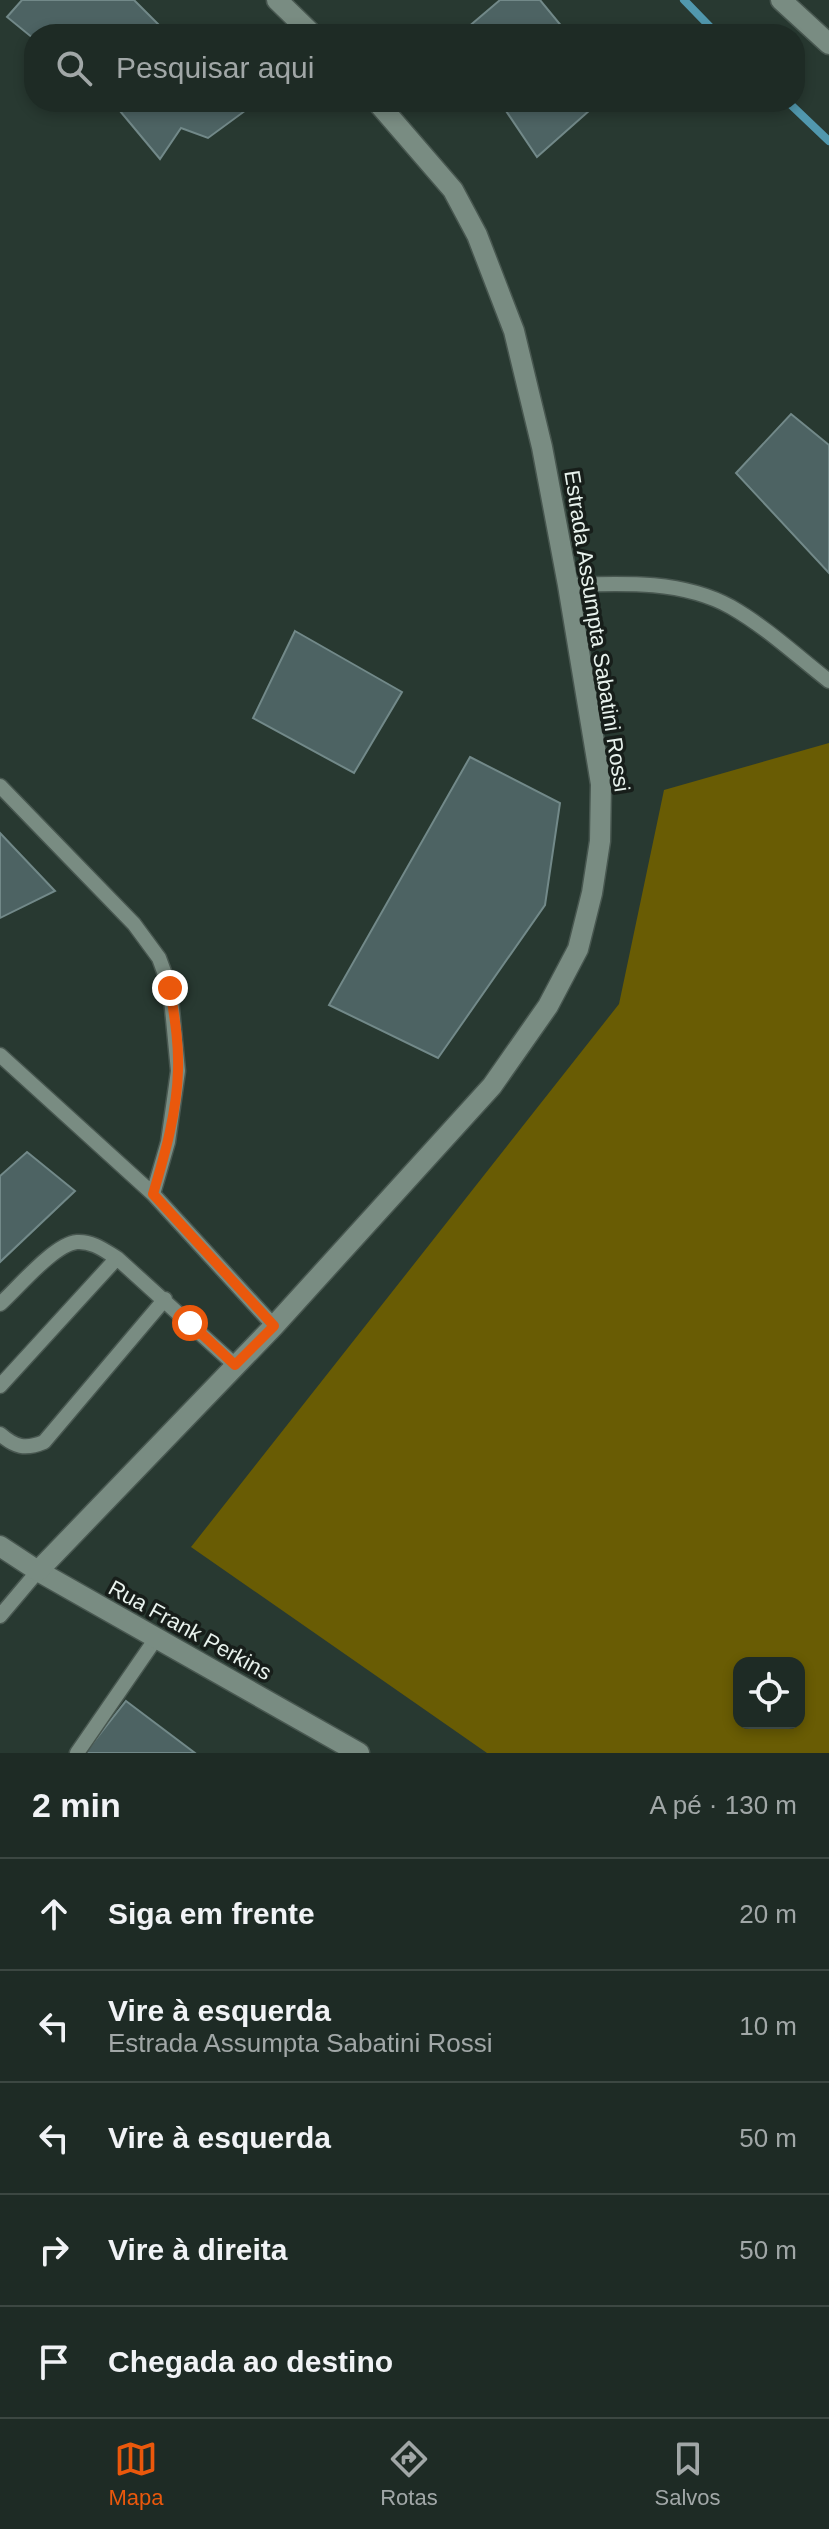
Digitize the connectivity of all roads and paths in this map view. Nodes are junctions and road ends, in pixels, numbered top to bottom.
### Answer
1 (277, 0) edge
2 (781, 0) edge
3 (302, 24) edge
4 (829, 44) edge
5 (386, 112) edge
6 (568, 585) junction
7 (829, 681) edge
8 (0, 786) edge
9 (0, 1055) edge
10 (153, 1194) junction
11 (117, 1258) junction
12 (165, 1299) junction
13 (0, 1304) edge
14 (274, 1326) junction
15 (235, 1365) junction
16 (0, 1386) edge
17 (0, 1434) edge
18 (0, 1546) edge
19 (38, 1571) junction
20 (0, 1616) edge
21 (157, 1637) junction
22 (77, 1753) edge
23 (359, 1753) edge

1 - 3 street
2 - 4 street
5 - 6 street, Estrada Assumpta Sabatini Rossi
6 - 7 lane
6 - 14 street, Estrada Assumpta Sabatini Rossi
8 - 10 lane
9 - 10 lane
10 - 14 lane
11 - 12 lane
11 - 13 lane
11 - 16 lane
12 - 15 lane
12 - 17 lane
14 - 15 street, Estrada Assumpta Sabatini Rossi
15 - 19 street, Estrada Assumpta Sabatini Rossi
18 - 19 street, Rua Frank Perkins
19 - 20 lane, Estrada Assumpta Sabatini Rossi
19 - 21 street, Rua Frank Perkins
21 - 22 lane
21 - 23 street, Rua Frank Perkins

